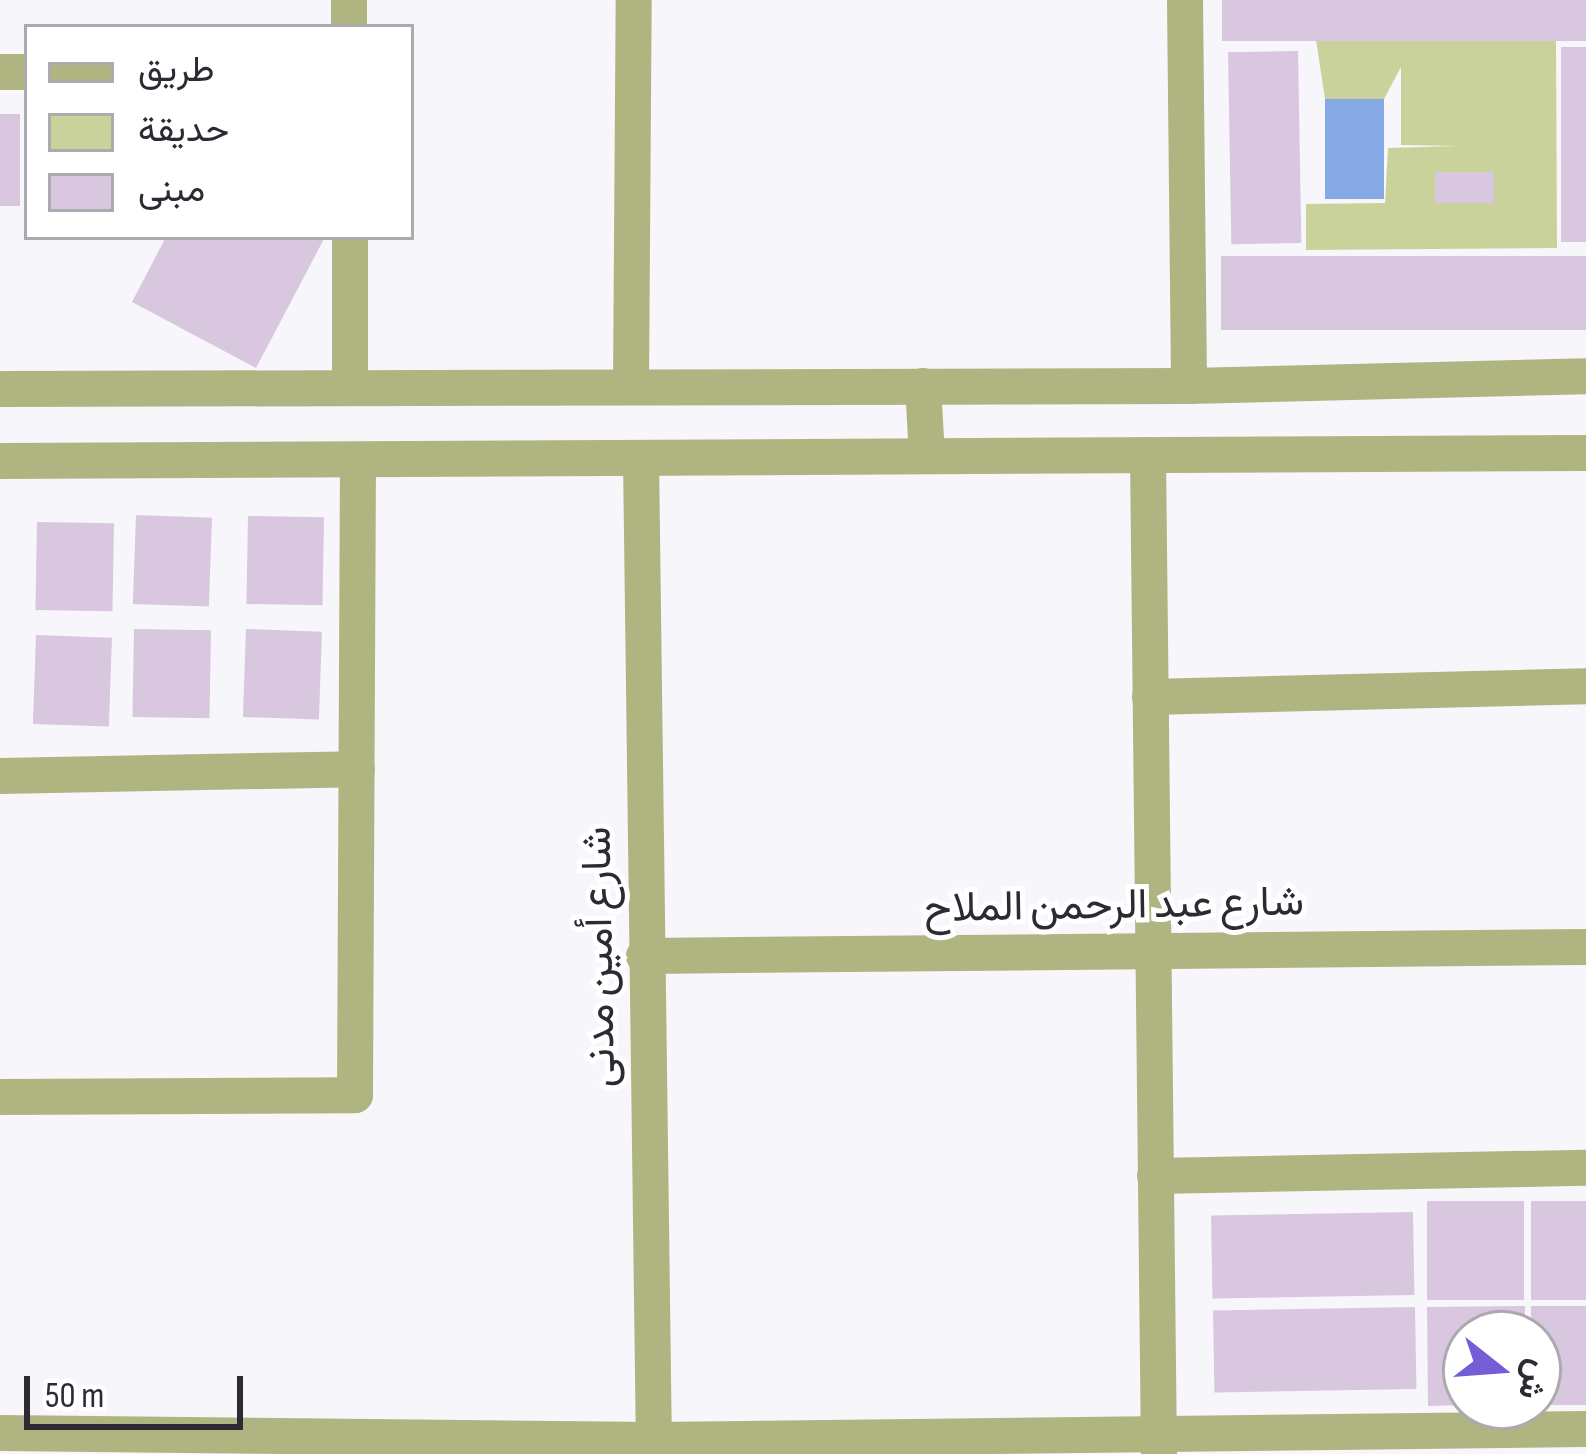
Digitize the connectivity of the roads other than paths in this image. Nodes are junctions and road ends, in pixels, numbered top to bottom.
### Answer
1 (634, 0) edge
2 (1185, 0) edge
3 (350, 240) edge
4 (1586, 376) edge
5 (631, 386) junction
6 (923, 386) junction
7 (1189, 386) junction
8 (350, 387) junction
9 (0, 388) edge
10 (1586, 453) edge
11 (1148, 455) junction
12 (927, 456) junction
13 (641, 458) junction
14 (358, 460) junction
15 (0, 461) edge
16 (1586, 686) edge
17 (1150, 697) junction
18 (357, 769) junction
19 (0, 776) edge
20 (1586, 947) edge
21 (1152, 951) junction
22 (644, 956) junction
23 (0, 1097) edge
24 (1586, 1168) edge
25 (1155, 1176) junction
26 (1586, 1429) edge
27 (0, 1433) edge
28 (1425, 1442) edge
29 (1159, 1444) edge
30 (145, 1445) edge
31 (384, 1445) edge
32 (908, 1446) edge
33 (654, 1447) edge

1 - 5 street
2 - 7 street
3 - 8 street
4 - 7 street
5 - 6 street
5 - 8 street
6 - 7 street
6 - 12 street
8 - 9 street
10 - 11 street
11 - 12 street
11 - 17 street
12 - 13 street
13 - 14 street
13 - 22 street, شارع أمين مدنى
14 - 15 street
14 - 18 street
16 - 17 street
17 - 21 street
18 - 19 street
18 - 23 street
20 - 21 street, شارع عبد الرحمن الملاح
21 - 22 street, شارع عبد الرحمن الملاح
21 - 25 street
22 - 33 street, شارع أمين مدنى
24 - 25 street
25 - 29 street
26 - 28 street
27 - 30 street
28 - 29 street
29 - 32 street
30 - 31 street
31 - 33 street
32 - 33 street

